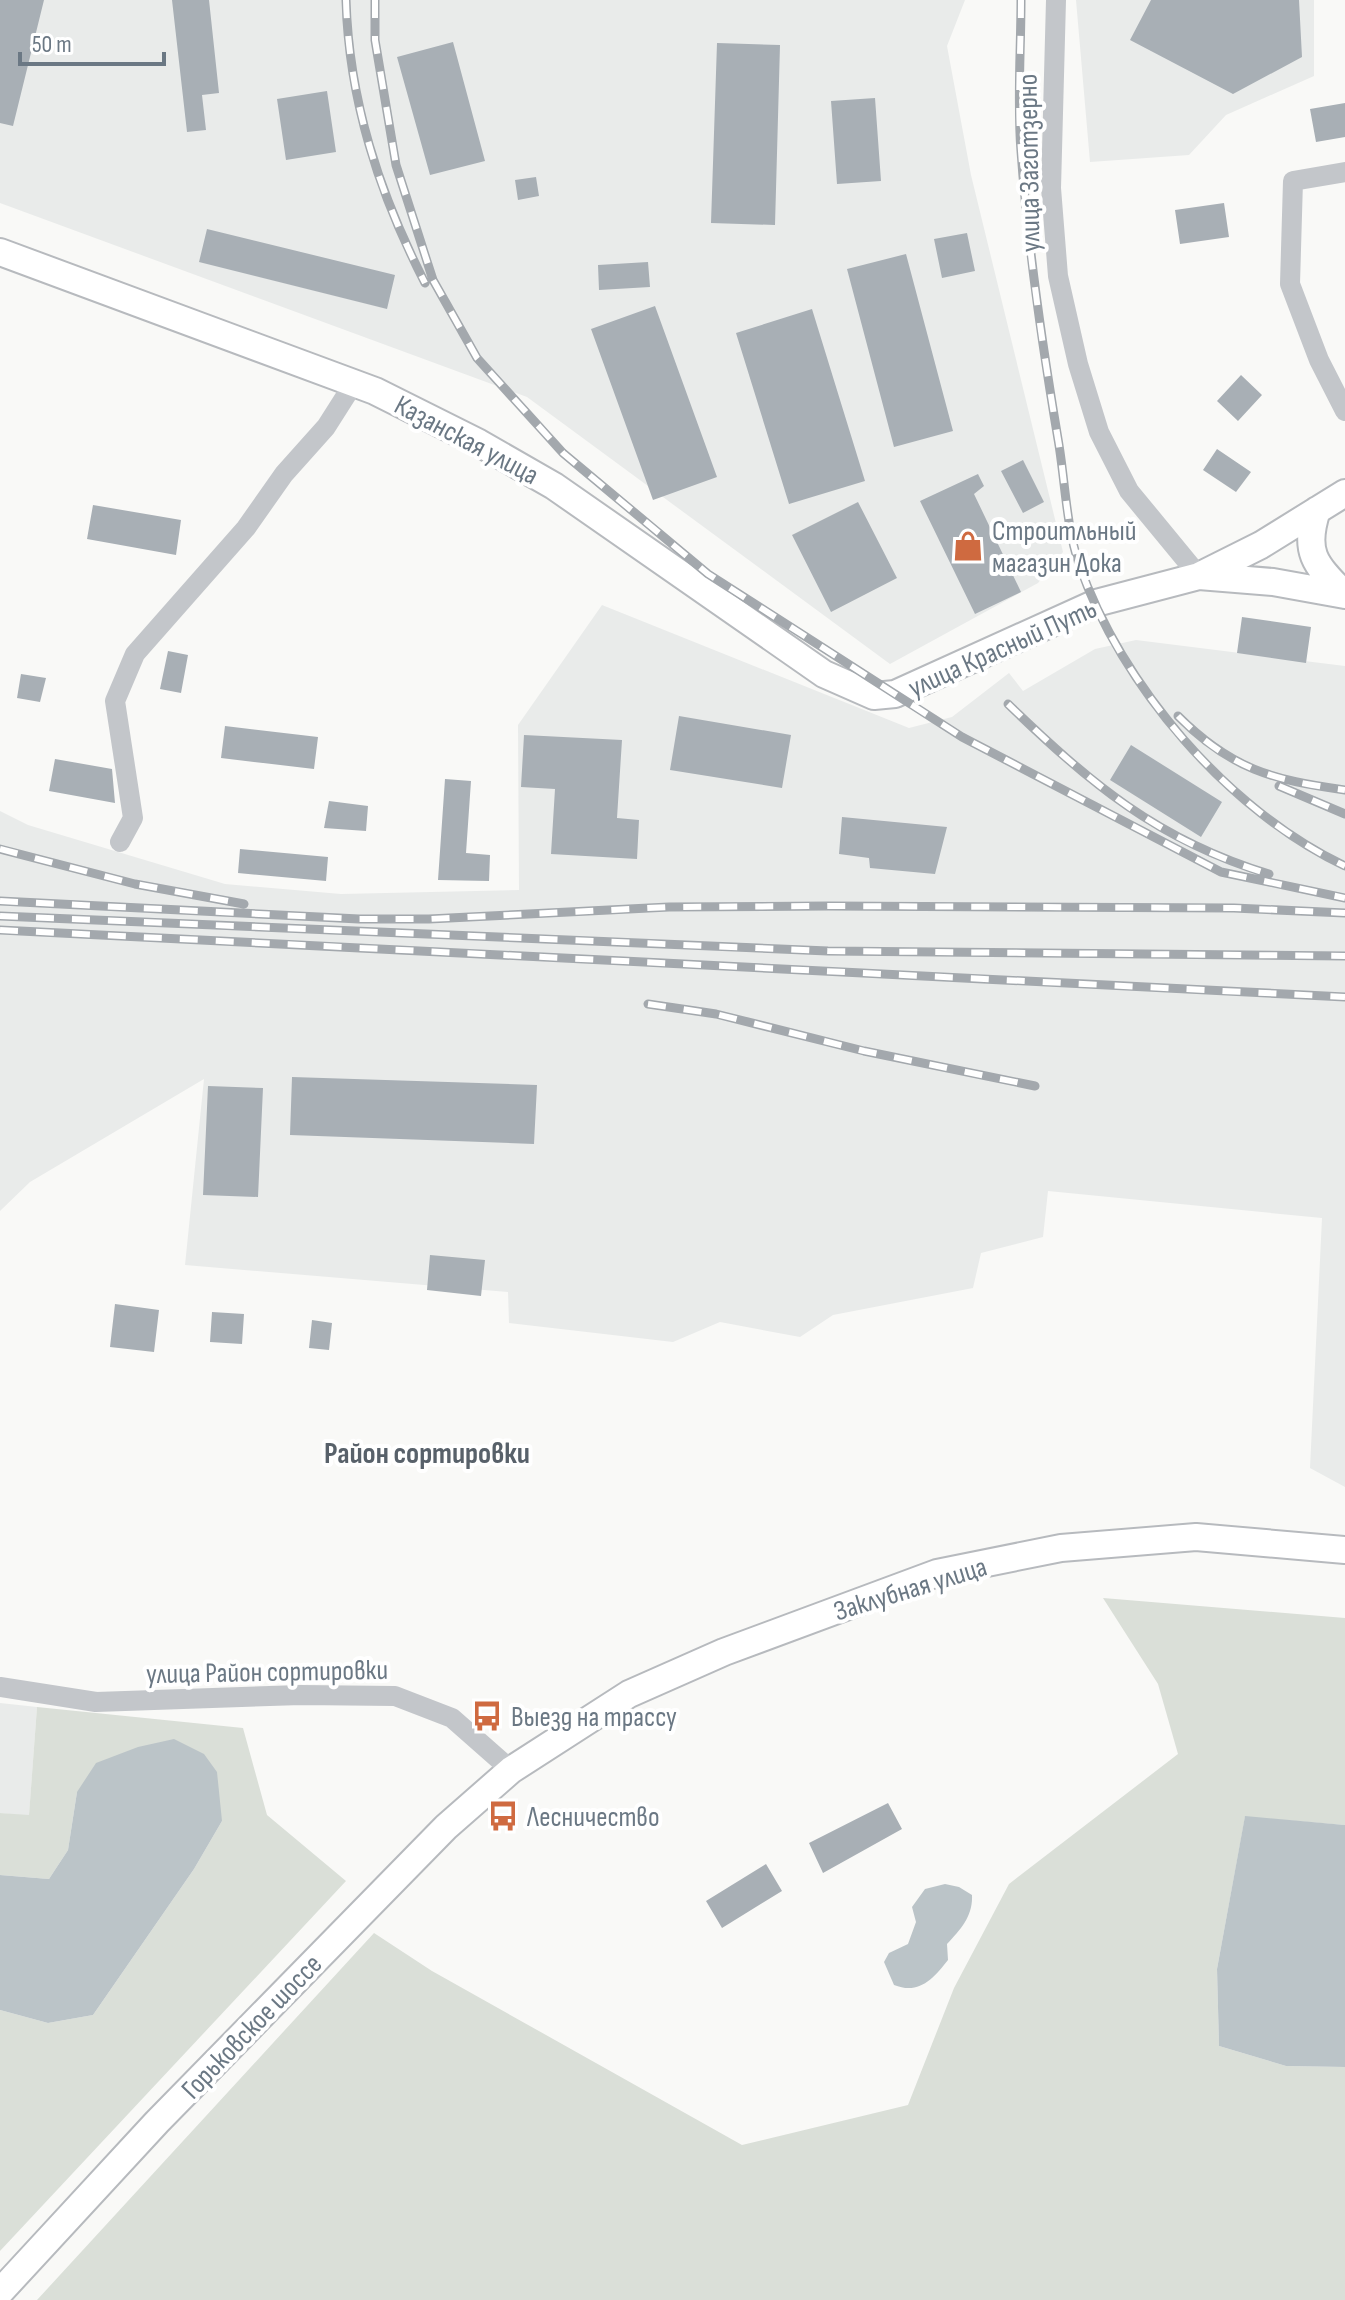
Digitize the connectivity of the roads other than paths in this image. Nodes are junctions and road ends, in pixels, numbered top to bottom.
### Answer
1 (1056, 0) edge
2 (1345, 172) edge
3 (0, 252) edge
4 (354, 383) junction
5 (1345, 411) edge
6 (1345, 493) edge
7 (1317, 510) junction
8 (1199, 576) junction
9 (1345, 595) edge
10 (895, 694) joint
11 (120, 842) dead end
12 (1345, 1550) edge
13 (0, 1687) edge
14 (511, 1770) junction
15 (0, 2292) edge

1 - 8 street, улица Заготзерно
2 - 5 street
3 - 4 main road, Казанская улица
4 - 10 main road, Казанская улица
4 - 11 street
6 - 7 main road
7 - 8 main road
7 - 9 main road
8 - 9 main road, улица Красный Путь
8 - 10 main road, улица Красный Путь
12 - 14 main road, Заклубная улица
13 - 14 street, улица Район сортировки
14 - 15 main road, Горьковское шоссе

